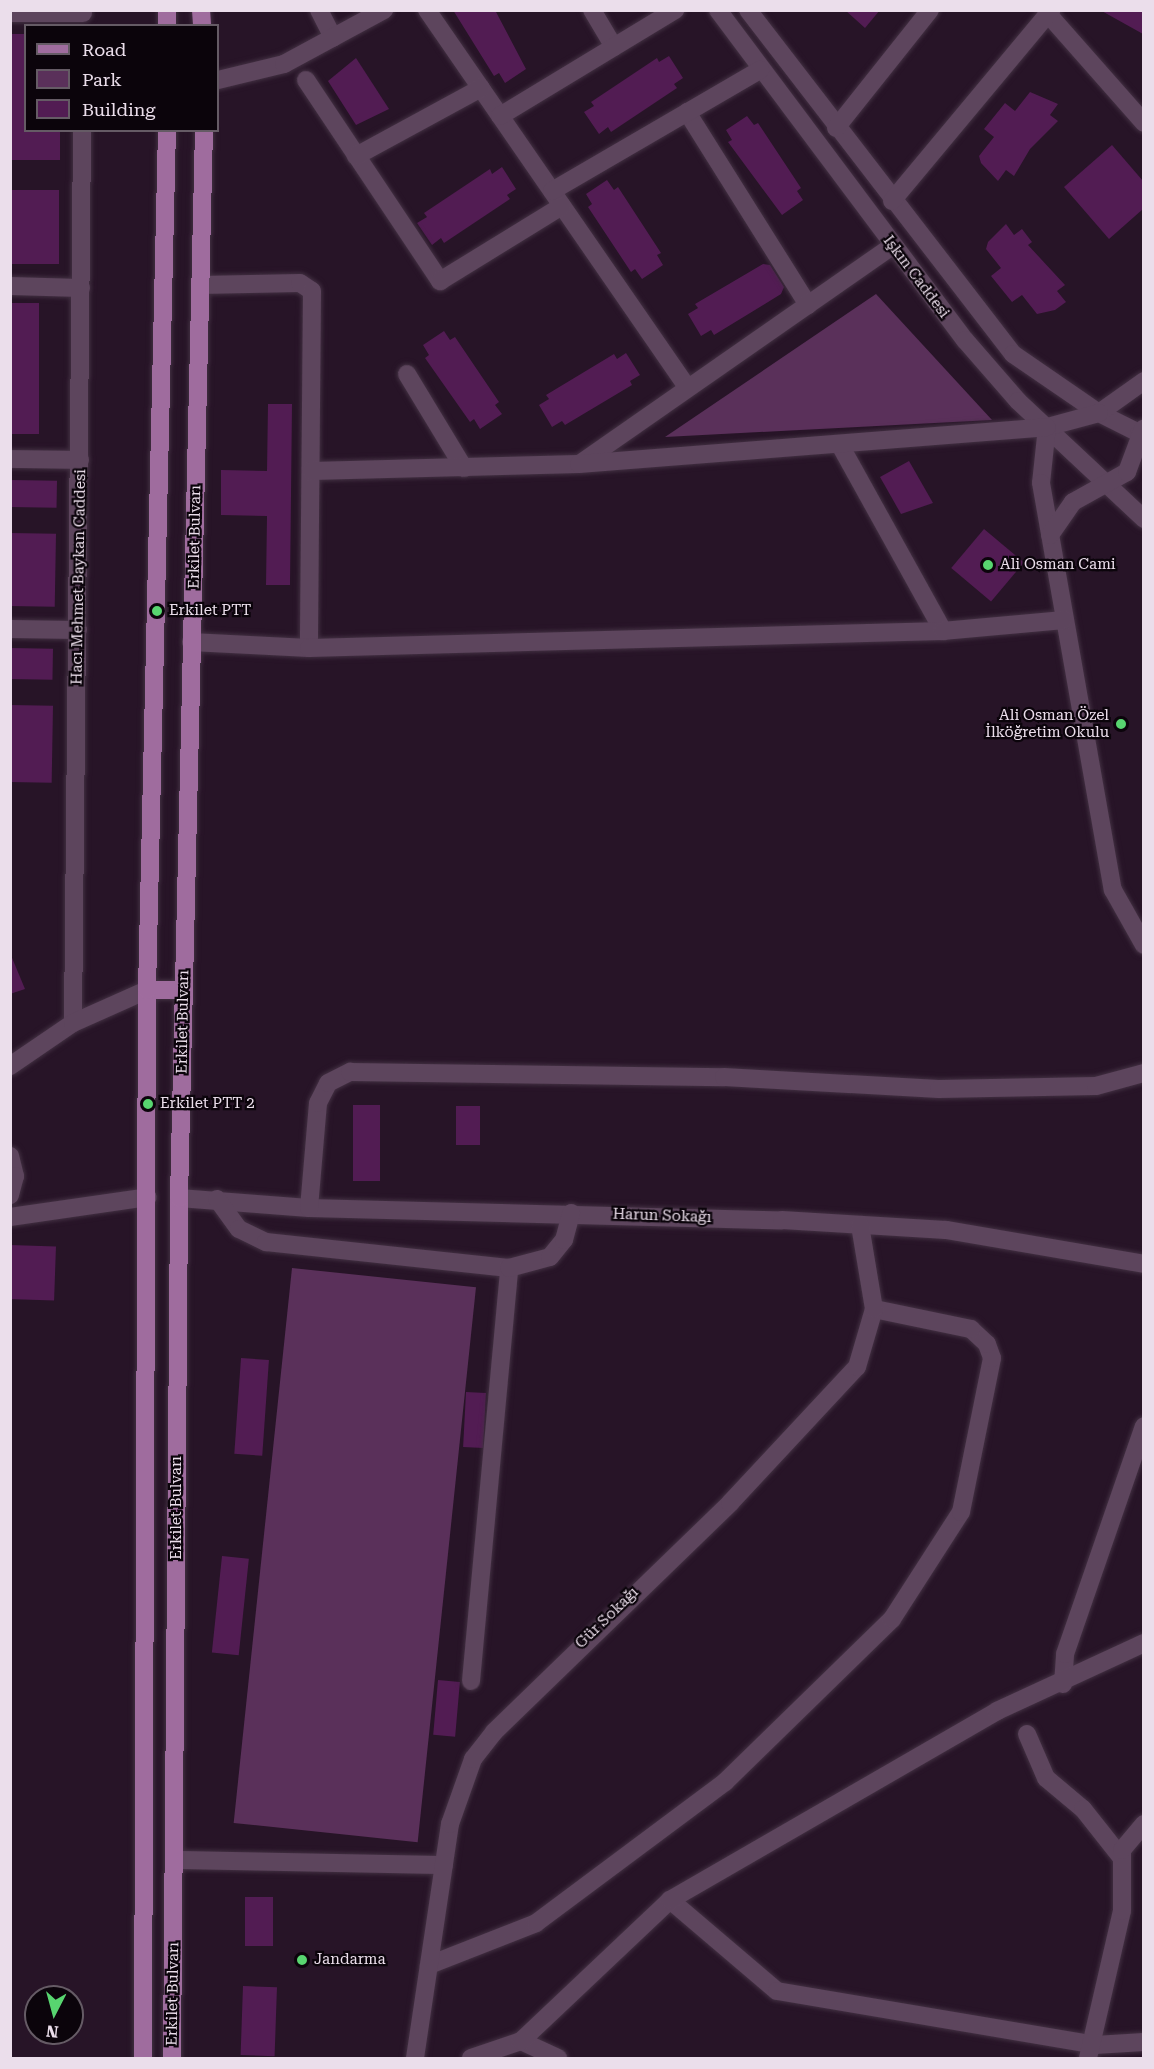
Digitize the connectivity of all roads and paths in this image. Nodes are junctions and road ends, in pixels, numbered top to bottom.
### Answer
1 (319, 10) edge
2 (384, 10) edge
3 (427, 10) edge
4 (592, 10) edge
5 (675, 10) edge
6 (718, 10) edge
7 (748, 10) edge
8 (930, 10) edge
9 (1050, 12) edge
10 (10, 13) edge
11 (83, 16) edge
12 (333, 38) junction
13 (614, 47) junction
14 (760, 70) junction
15 (219, 80) edge
16 (306, 80) dead end
17 (481, 88) junction
18 (687, 112) junction
19 (500, 116) junction
20 (1143, 123) edge
21 (836, 128) junction
22 (82, 132) edge
23 (167, 132) edge
24 (204, 132) edge
25 (356, 156) junction
26 (557, 198) junction
27 (892, 201) junction
28 (892, 246) junction
29 (200, 285) junction
30 (10, 286) edge
31 (81, 288) junction
32 (808, 305) junction
33 (407, 374) dead end
34 (1143, 381) edge
35 (688, 388) junction
36 (1099, 413) junction
37 (1047, 427) junction
38 (1142, 435) edge
39 (840, 445) junction
40 (10, 459) edge
41 (80, 460) junction
42 (579, 464) junction
43 (464, 468) junction
44 (312, 471) junction
45 (1105, 486) junction
46 (1143, 519) edge
47 (1050, 535) junction
48 (1065, 620) junction
49 (10, 629) edge
50 (78, 630) junction
51 (944, 631) junction
52 (191, 642) junction
53 (309, 648) junction
54 (1143, 945) edge
55 (147, 990) junction
56 (184, 990) junction
57 (73, 1023) junction
58 (10, 1066) edge
59 (1143, 1073) edge
60 (10, 1156) edge
61 (10, 1195) edge
62 (148, 1197) junction
63 (178, 1197) junction
64 (217, 1199) junction
65 (309, 1208) junction
66 (571, 1213) junction
67 (10, 1216) edge
68 (860, 1225) junction
69 (1143, 1264) edge
70 (509, 1268) junction
71 (874, 1309) junction
72 (1143, 1426) edge
73 (1143, 1643) edge
74 (471, 1681) dead end
75 (1063, 1684) junction
76 (1027, 1734) dead end
77 (1143, 1824) edge
78 (1120, 1857) junction
79 (176, 1860) junction
80 (444, 1865) junction
81 (670, 1900) junction
82 (429, 1965) junction
83 (521, 2041) junction
84 (1143, 2042) edge
85 (1092, 2052) edge
86 (143, 2058) edge
87 (172, 2058) edge
88 (415, 2058) edge
89 (471, 2058) edge
90 (558, 2058) edge

1 - 12 street
2 - 12 street
3 - 17 street
4 - 13 street
5 - 13 street
6 - 14 street, Işkın Caddesi
7 - 21 street, Işkın Caddesi
8 - 21 street
9 - 20 street
9 - 27 street
10 - 11 street
12 - 15 street
13 - 19 street
14 - 18 street
14 - 28 street, Işkın Caddesi
16 - 25 street
17 - 19 street
17 - 25 street
18 - 26 street
18 - 32 street
19 - 26 street
21 - 27 street, Işkın Caddesi
22 - 31 street, Hacı Mehmet Baykan Caddesi
23 - 55 main road, Erkilet Bulvarı
24 - 29 main road, Erkilet Bulvarı
25 - 26 street
26 - 35 street
27 - 36 street, Işkın Caddesi
28 - 32 street
28 - 37 street, Işkın Caddesi
29 - 44 street
29 - 52 main road, Erkilet Bulvarı
30 - 31 street
31 - 41 street, Hacı Mehmet Baykan Caddesi
32 - 35 street
33 - 43 street
34 - 36 street
35 - 42 street
36 - 37 street
36 - 38 street, Işkın Caddesi
37 - 39 street
37 - 45 street, Işkın Caddesi
37 - 47 street
38 - 45 street
39 - 42 street
39 - 51 street
40 - 41 street
41 - 50 street, Hacı Mehmet Baykan Caddesi
42 - 43 street
43 - 44 street
44 - 53 street
45 - 46 street, Işkın Caddesi
45 - 47 street
47 - 48 street
48 - 51 street
48 - 54 street
49 - 50 street
50 - 57 street, Hacı Mehmet Baykan Caddesi
51 - 53 street
52 - 53 street
52 - 56 main road, Erkilet Bulvarı
55 - 56 main road
55 - 57 street
55 - 62 main road, Erkilet Bulvarı
56 - 63 main road, Erkilet Bulvarı
57 - 58 street
59 - 65 street
60 - 61 street
62 - 63 main road
62 - 67 street
62 - 86 main road, Erkilet Bulvarı
63 - 64 street, Harun Sokağı
63 - 79 main road, Erkilet Bulvarı
64 - 65 street, Harun Sokağı
64 - 70 street
65 - 66 street, Harun Sokağı
66 - 68 street, Harun Sokağı
66 - 70 street
68 - 69 street, Harun Sokağı
68 - 71 street, Gür Sokağı
70 - 74 street
71 - 80 street, Gür Sokağı
71 - 82 street
72 - 75 street
73 - 75 street
75 - 81 street
76 - 78 street
77 - 78 street
78 - 85 street
79 - 80 street
79 - 87 main road, Erkilet Bulvarı
80 - 82 street, Gür Sokağı
81 - 83 street
81 - 85 street
82 - 88 street, Gür Sokağı
83 - 89 street
83 - 90 street
84 - 85 street

